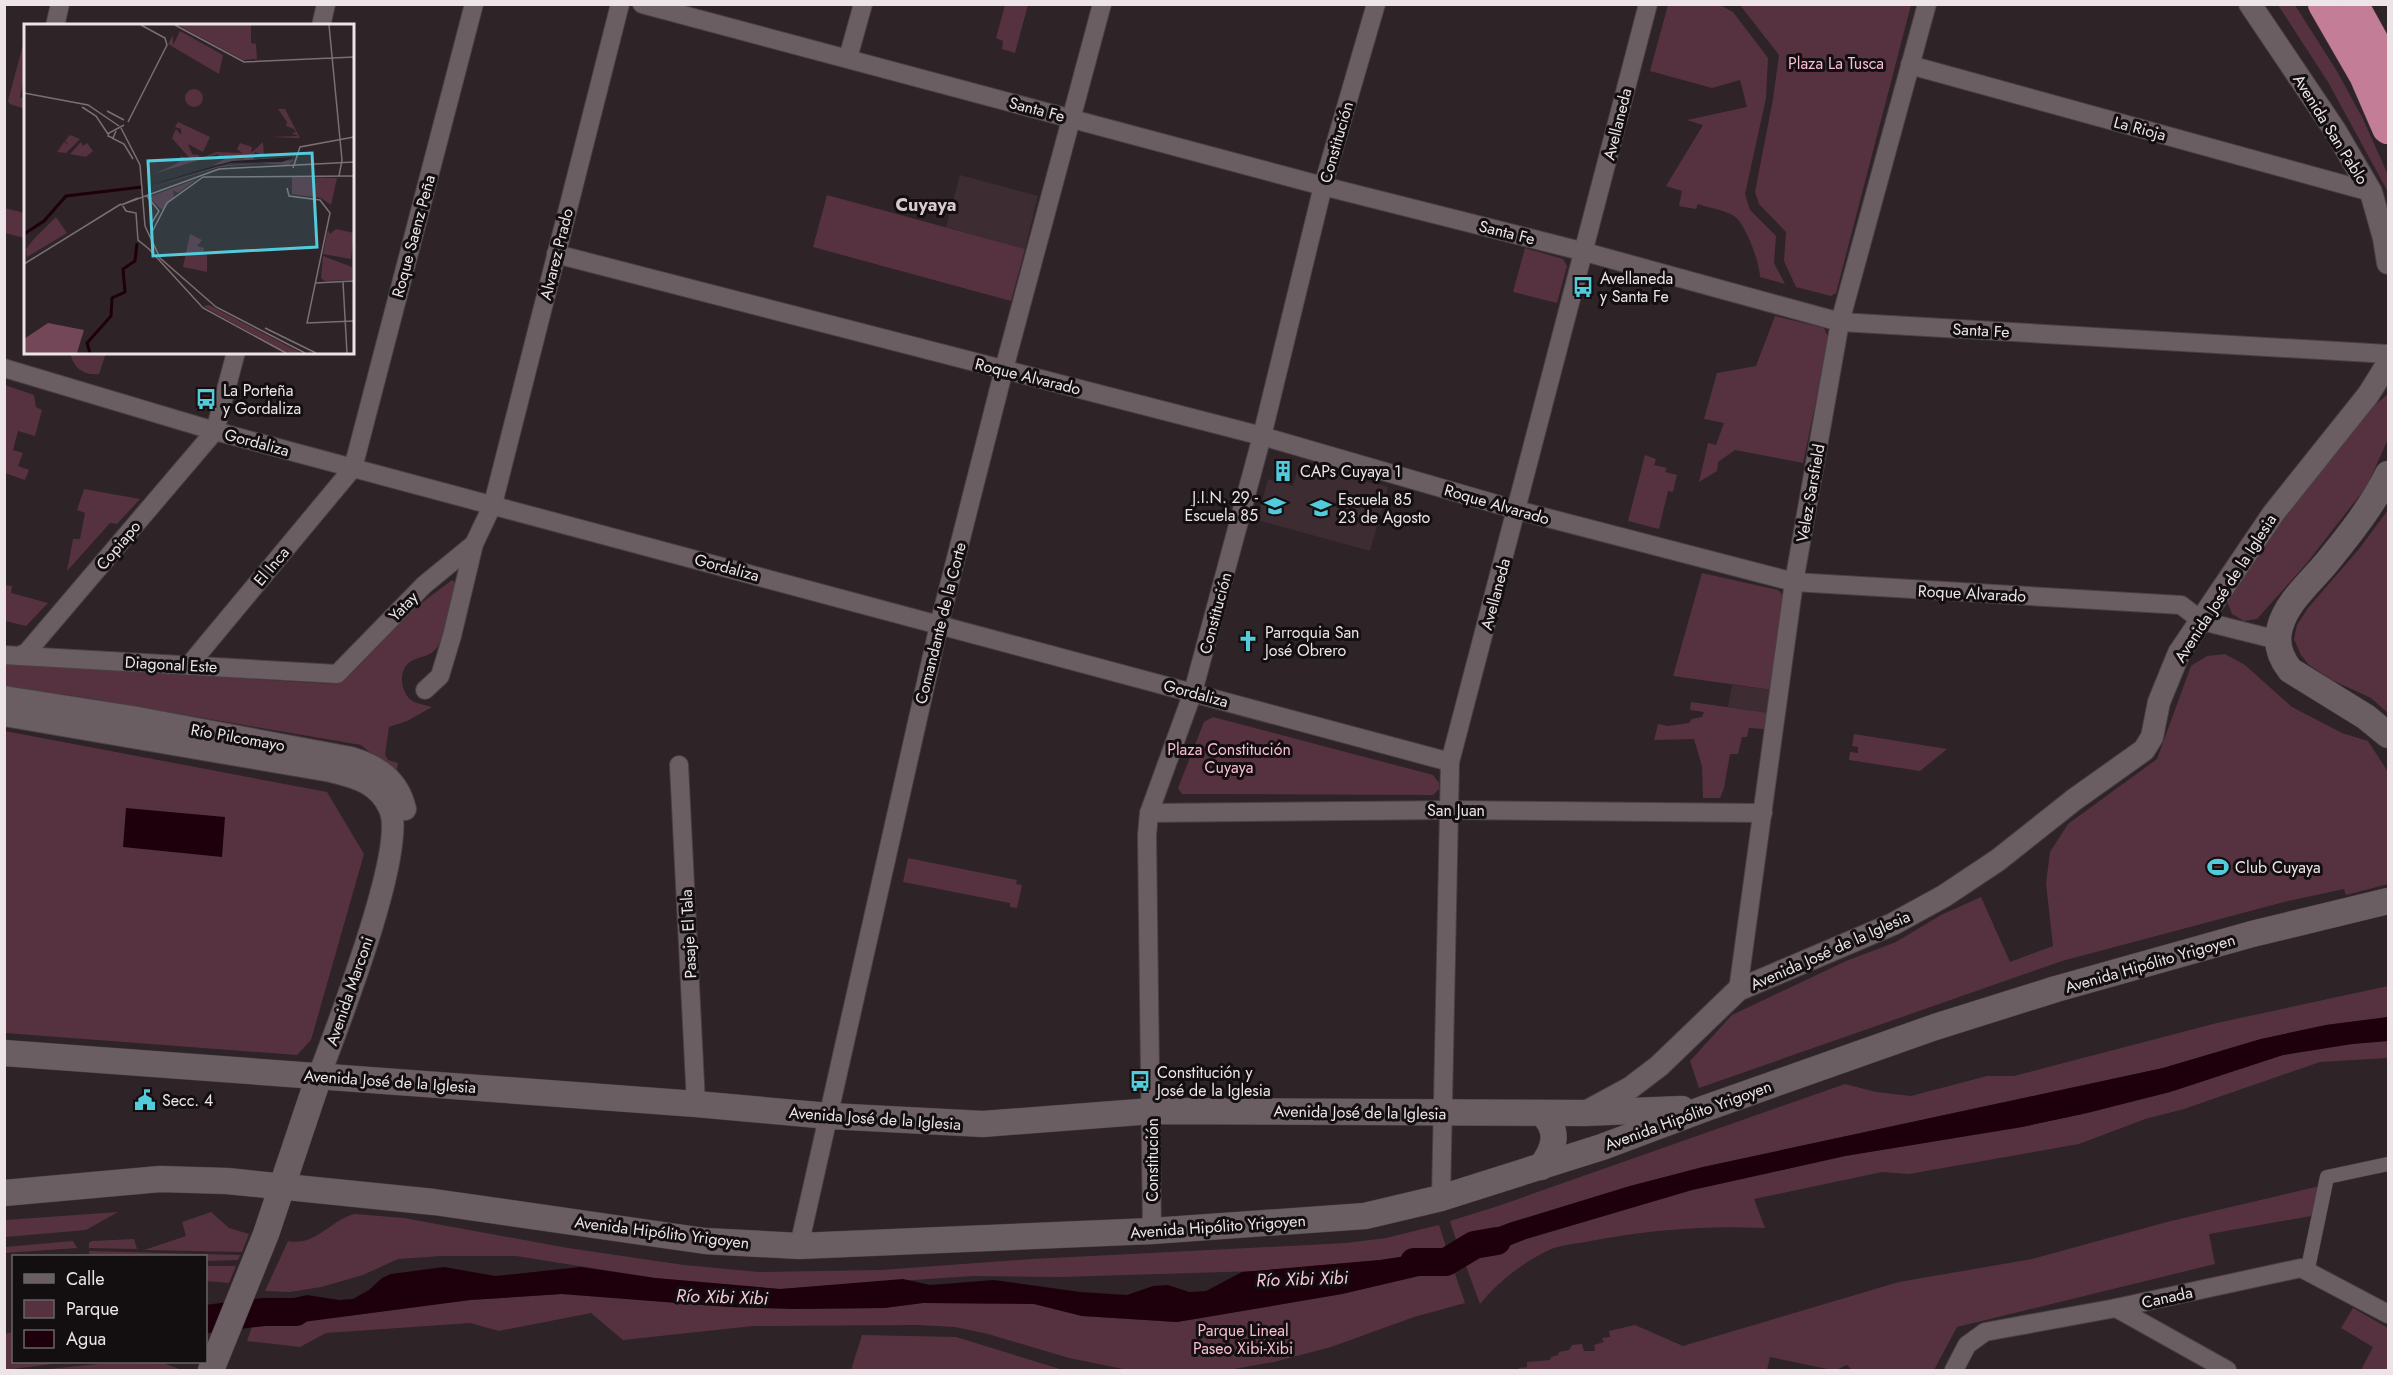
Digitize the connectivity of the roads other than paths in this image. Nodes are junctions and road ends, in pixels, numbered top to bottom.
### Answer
1 (60, 4) edge
2 (326, 4) edge
3 (474, 4) edge
4 (620, 4) edge
5 (642, 4) edge
6 (863, 4) edge
7 (1102, 4) edge
8 (1376, 4) edge
9 (1648, 4) edge
10 (1927, 4) edge
11 (2250, 4) edge
12 (2324, 4) edge
13 (2352, 4) edge
14 (2372, 4) edge
15 (55, 24) edge
16 (321, 24) edge
17 (2388, 27) edge
18 (848, 58) junction
19 (1910, 65) junction
20 (2377, 72) edge
21 (1073, 118) junction
22 (2388, 128) edge
23 (2388, 151) edge
24 (1323, 186) junction
25 (2371, 192) junction
26 (1585, 252) junction
27 (556, 254) junction
28 (2388, 263) edge
29 (1840, 322) junction
30 (235, 354) edge
31 (2388, 354) edge
32 (2388, 363) edge
33 (4, 368) edge
34 (1004, 369) junction
35 (215, 431) junction
36 (1262, 436) junction
37 (353, 468) junction
38 (2388, 474) edge
39 (493, 504) junction
40 (1517, 510) junction
41 (474, 544) junction
42 (1794, 582) junction
43 (2202, 621) junction
44 (939, 625) junction
45 (2278, 640) junction
46 (12, 656) edge
47 (190, 664) junction
48 (337, 674) joint
49 (425, 690) dead end
50 (1193, 692) junction
51 (4, 697) edge
52 (4, 715) edge
53 (2388, 735) edge
54 (1450, 762) junction
55 (679, 765) dead end
56 (1449, 810) junction
57 (1149, 813) junction
58 (1763, 813) junction
59 (396, 849) junction
60 (2388, 901) edge
61 (1738, 990) junction
62 (4, 1053) edge
63 (1659, 1066) junction
64 (320, 1076) junction
65 (696, 1104) junction
66 (1706, 1108) junction
67 (1152, 1111) junction
68 (1644, 1111) junction
69 (1443, 1113) junction
70 (1542, 1113) junction
71 (1584, 1113) junction
72 (829, 1116) junction
73 (1602, 1147) junction
74 (2388, 1166) edge
75 (1541, 1167) junction
76 (284, 1186) junction
77 (334, 1191) junction
78 (4, 1193) edge
79 (1441, 1198) junction
80 (1152, 1231) junction
81 (266, 1234) junction
82 (799, 1246) junction
83 (2116, 1308) junction
84 (2388, 1314) edge
85 (211, 1371) edge
86 (1954, 1371) edge
87 (2228, 1371) edge

1 - 15 street
2 - 16 street
3 - 37 street, Roque Saenz Peña
4 - 27 street, Alvarez Prado
5 - 18 street, Santa Fe
6 - 18 street
7 - 21 street, Comandante de la Corte
8 - 24 street, Constitución
9 - 26 street, Avellaneda
10 - 19 street, Velez Sarsfield
11 - 25 street, Avenida San Pablo
12 - 20 highway
13 - 20 highway
14 - 17 highway
18 - 21 street, Santa Fe
19 - 25 street, La Rioja
19 - 29 street, Velez Sarsfield
20 - 22 highway
20 - 23 highway
21 - 24 street, Santa Fe
21 - 34 street, Comandante de la Corte
24 - 26 street, Santa Fe
24 - 36 street, Constitución
25 - 28 street, Avenida San Pablo
26 - 29 street, Santa Fe
26 - 40 street, Avellaneda
27 - 34 street, Roque Alvarado
27 - 39 street, Alvarez Prado
29 - 31 street, Santa Fe
29 - 42 street, Velez Sarsfield
30 - 35 street
32 - 43 street, Avenida José de la Iglesia
33 - 35 street, Gordaliza
34 - 36 street, Roque Alvarado
34 - 44 street, Comandante de la Corte
35 - 37 street, Gordaliza
35 - 46 street, Copiapo
36 - 40 street, Roque Alvarado
36 - 50 street, Constitución
37 - 39 street, Gordaliza
37 - 47 street, El Inca
38 - 45 main road
39 - 41 street, Alvarez Prado
39 - 44 street, Gordaliza
40 - 42 street, Roque Alvarado
40 - 54 street, Avellaneda
41 - 48 street, Yatay
41 - 49 street
42 - 43 street, Roque Alvarado
42 - 58 street, Velez Sarsfield
43 - 45 street, Roque Alvarado
43 - 61 street, Avenida José de la Iglesia
44 - 50 street, Gordaliza
44 - 72 street, Comandante de la Corte
45 - 53 main road
46 - 47 street, Diagonal Este
47 - 48 street, Diagonal Este
50 - 54 street, Gordaliza
50 - 57 street, Constitución
51 - 59 street, Río Pilcomayo
52 - 59 street, Río Pilcomayo
54 - 56 street, Avellaneda
55 - 65 street, Pasaje El Tala
56 - 57 street, San Juan
56 - 58 street, San Juan
56 - 69 street, Avellaneda
57 - 67 street, Constitución
58 - 61 street, Velez Sarsfield
59 - 64 street, Avenida Marconi
60 - 66 main road, Avenida Hipólito Yrigoyen
61 - 63 street, Avenida José de la Iglesia
62 - 64 main road, Avenida José de la Iglesia
63 - 68 street
63 - 71 street, Avenida José de la Iglesia
64 - 65 main road, Avenida José de la Iglesia
64 - 76 main road, Avenida Marconi
65 - 72 main road, Avenida José de la Iglesia
66 - 68 main road
66 - 73 main road, Avenida Hipólito Yrigoyen
67 - 69 main road, Avenida José de la Iglesia
67 - 72 main road, Avenida José de la Iglesia
67 - 80 street, Constitución
68 - 71 main road
68 - 73 street
69 - 70 main road, Avenida José de la Iglesia
69 - 79 street, Avellaneda
70 - 71 main road, Avenida José de la Iglesia
70 - 75 main road
72 - 82 street, Comandante de la Corte
73 - 75 main road, Avenida Hipólito Yrigoyen
74 - 74 street
75 - 79 main road, Avenida Hipólito Yrigoyen
76 - 77 main road, Avenida Hipólito Yrigoyen
76 - 78 main road, Avenida Hipólito Yrigoyen
76 - 81 main road, Avenida Marconi
77 - 81 main road
77 - 82 main road, Avenida Hipólito Yrigoyen
79 - 80 main road, Avenida Hipólito Yrigoyen
80 - 82 main road, Avenida Hipólito Yrigoyen
81 - 85 main road, Avenida Marconi
83 - 84 street, Canada
83 - 86 street, Canada
83 - 87 street

